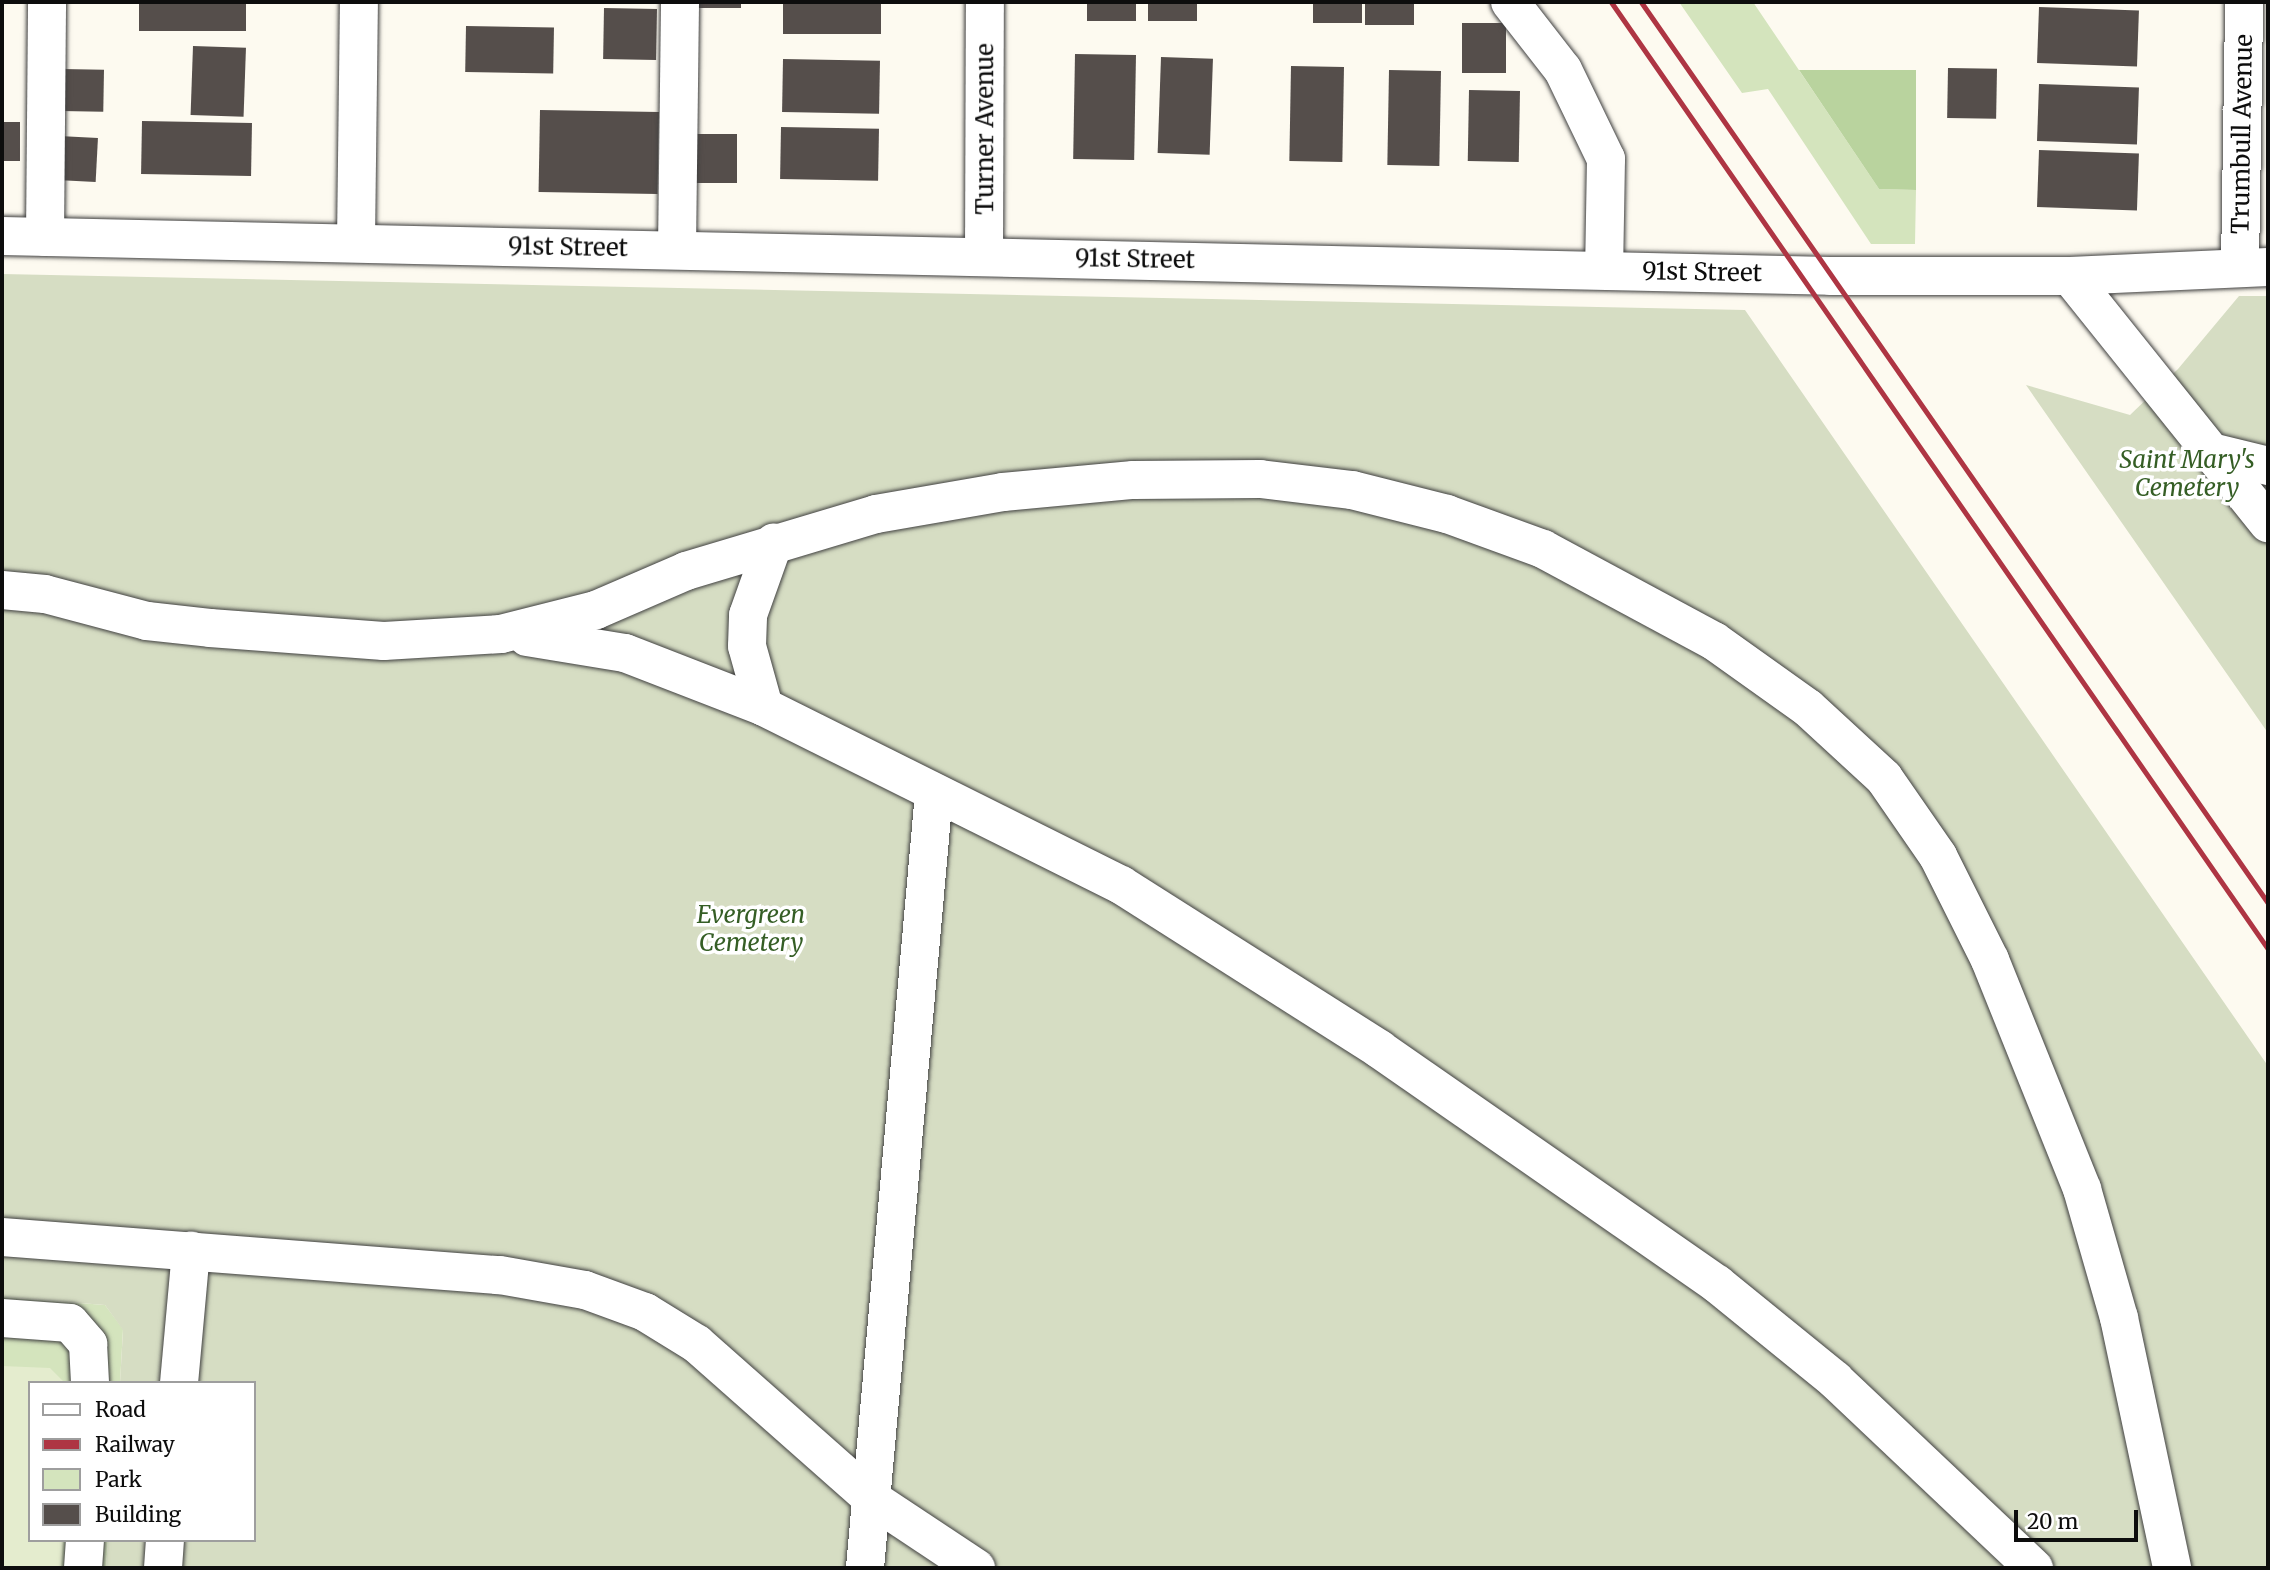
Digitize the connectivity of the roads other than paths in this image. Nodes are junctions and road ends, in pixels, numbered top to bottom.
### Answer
1 (47, 2) edge
2 (359, 2) edge
3 (680, 2) edge
4 (985, 2) edge
5 (1510, 2) edge
6 (2244, 2) edge
7 (2, 236) edge
8 (45, 237) junction
9 (356, 243) junction
10 (677, 249) junction
11 (985, 256) junction
12 (2254, 267) edge
13 (1604, 270) junction
14 (2070, 276) junction
15 (2211, 452) junction
16 (2268, 466) edge
17 (2268, 523) edge
18 (774, 542) junction
19 (2, 590) edge
20 (501, 634) junction
21 (764, 707) junction
22 (934, 793) junction
23 (2, 1237) edge
24 (191, 1251) junction
25 (2, 1318) edge
26 (90, 1381) edge
27 (179, 1381) edge
28 (872, 1499) junction
29 (85, 1542) edge
30 (165, 1542) edge
31 (83, 1568) edge
32 (163, 1568) edge
33 (865, 1568) edge
34 (976, 1568) edge
35 (2034, 1568) edge
36 (2172, 1568) edge

1 - 8 street
2 - 9 street
3 - 10 street
4 - 11 street, Turner Avenue
5 - 13 street
6 - 12 street, Trumbull Avenue
7 - 8 street, 91st Street
8 - 9 street, 91st Street
9 - 10 street, 91st Street
10 - 11 street, 91st Street
11 - 13 street, 91st Street
12 - 14 street, 91st Street
13 - 14 street, 91st Street
14 - 15 street
15 - 16 street
15 - 17 street
18 - 20 street
18 - 21 street
18 - 36 street
19 - 20 street
20 - 21 street
21 - 22 street
22 - 28 street
22 - 35 street
23 - 24 street
24 - 27 street
24 - 28 street
25 - 26 street
28 - 33 street
28 - 34 street
29 - 31 street
30 - 32 street

